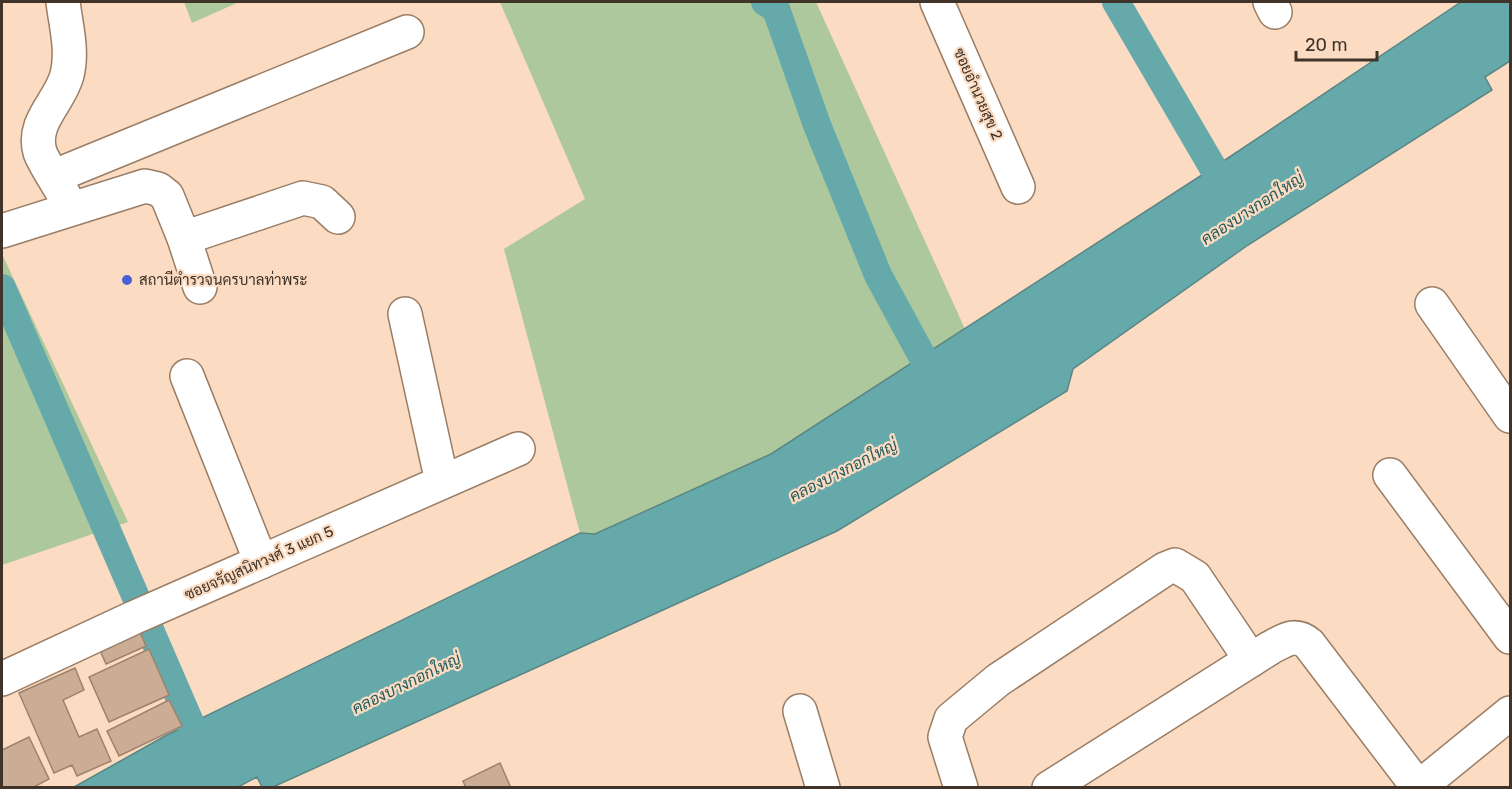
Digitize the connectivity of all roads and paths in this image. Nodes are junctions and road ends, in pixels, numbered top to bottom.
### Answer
1 (63, 2) edge
2 (937, 2) edge
3 (406, 32) dead end
4 (54, 176) junction
5 (1018, 188) dead end
6 (71, 209) junction
7 (338, 217) dead end
8 (2, 231) edge
9 (184, 238) junction
10 (200, 287) dead end
11 (1432, 304) dead end
12 (405, 314) dead end
13 (187, 376) dead end
14 (1510, 416) edge
15 (518, 449) dead end
16 (1390, 475) dead end
17 (442, 482) junction
18 (261, 562) junction
19 (1510, 637) edge
20 (1251, 660) junction
21 (2, 679) edge
22 (800, 711) dead end
23 (1510, 713) edge
24 (1424, 785) edge
25 (823, 788) edge
26 (961, 788) edge
27 (1049, 788) edge

1 - 4 street
2 - 5 street, ซอยอำนวยสุข 2
3 - 4 street
4 - 6 street
6 - 8 street
6 - 9 street
7 - 9 street
9 - 10 street
11 - 14 street
12 - 17 street
13 - 18 street
15 - 17 street, ซอยจรัญสนิทวงศ์ 3 แยก 5
16 - 19 street
17 - 18 street, ซอยจรัญสนิทวงศ์ 3 แยก 5
18 - 21 street, ซอยจรัญสนิทวงศ์ 3 แยก 5
20 - 24 street
20 - 26 street
20 - 27 street
22 - 25 street
23 - 24 street

